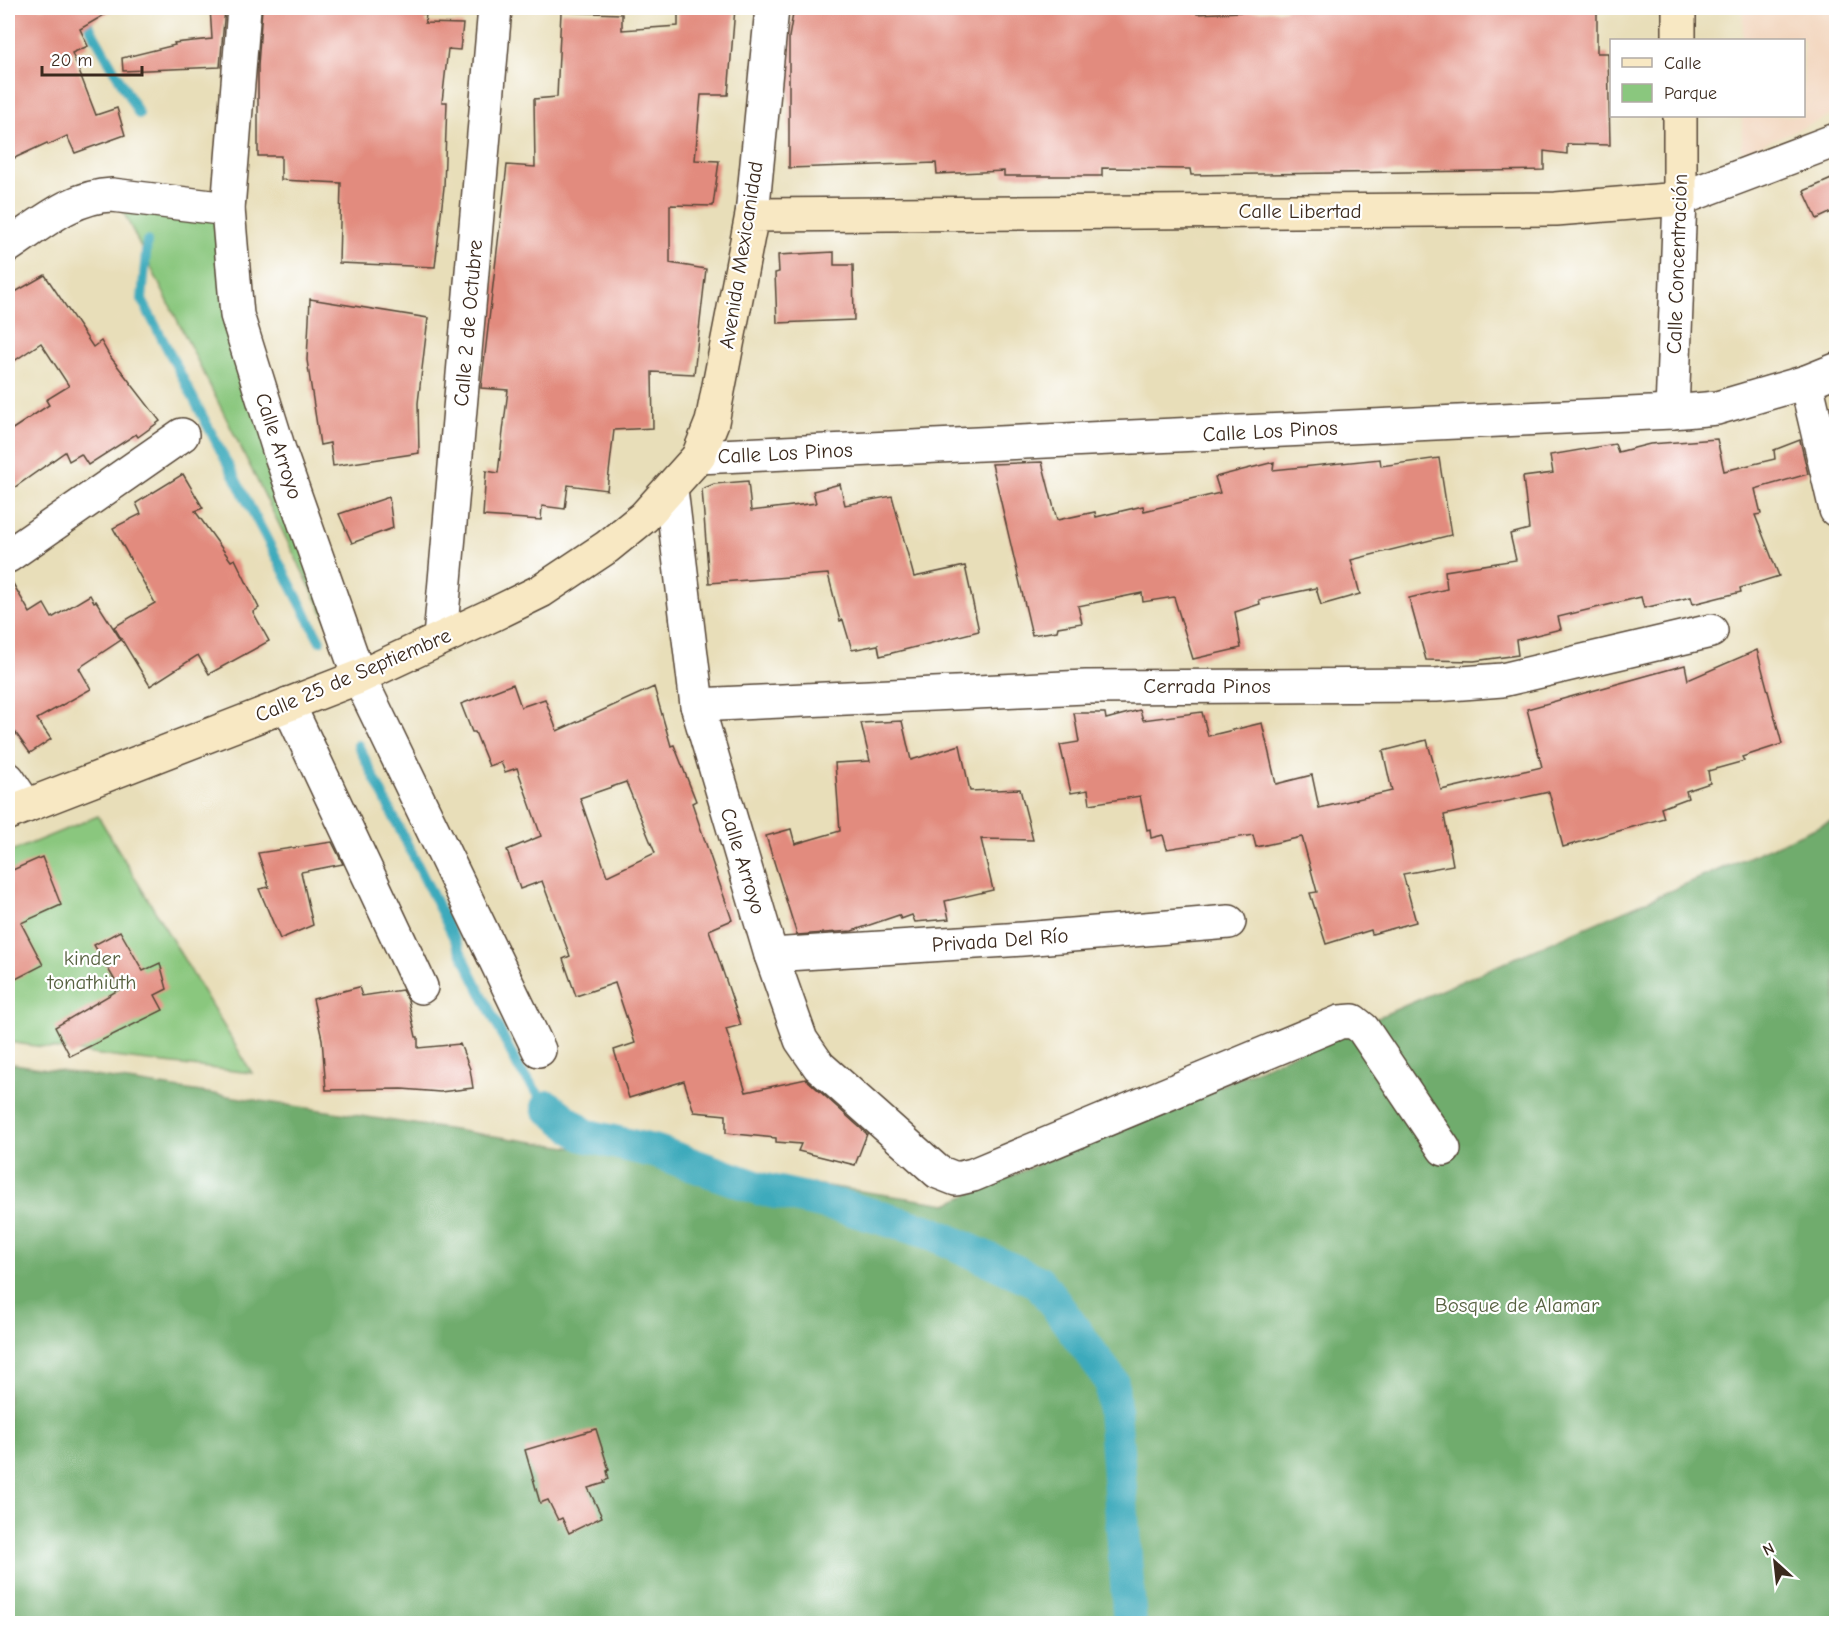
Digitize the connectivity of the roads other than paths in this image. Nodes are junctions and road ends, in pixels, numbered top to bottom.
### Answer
1 (244, 8) edge
2 (495, 8) edge
3 (772, 8) edge
4 (1679, 8) edge
5 (1679, 39) edge
6 (1680, 117) edge
7 (1836, 140) edge
8 (1680, 200) junction
9 (228, 209) junction
10 (752, 215) junction
11 (8, 246) edge
12 (1836, 370) edge
13 (1806, 382) junction
14 (1672, 412) junction
15 (182, 435) dead end
16 (698, 457) junction
17 (671, 489) junction
18 (1836, 510) edge
19 (8, 556) edge
20 (1711, 631) dead end
21 (440, 638) junction
22 (359, 677) junction
23 (288, 704) junction
24 (697, 705) junction
25 (8, 779) edge
26 (17, 810) edge
27 (1228, 922) dead end
28 (771, 955) junction
29 (421, 987) dead end
30 (539, 1050) dead end
31 (1444, 1149) dead end

1 - 9 street, Calle Arroyo
2 - 21 street, Calle 2 de Octubre
3 - 10 street, Avenida Mexicanidad
4 - 5 main road
6 - 8 main road, Calle Concentración
7 - 8 street, Calle Libertad
8 - 10 main road, Calle Libertad
8 - 14 street, Calle Concentración
9 - 11 street
9 - 22 street, Calle Arroyo
10 - 16 main road, Avenida Mexicanidad
12 - 13 street, Calle Los Pinos
13 - 14 street, Calle Los Pinos
13 - 18 street
14 - 16 street, Calle Los Pinos
15 - 19 street
16 - 17 main road, Avenida Mexicanidad
17 - 21 main road, Calle 25 de Septiembre
17 - 24 street, Calle Arroyo
20 - 24 street, Cerrada Pinos
21 - 22 main road, Calle 25 de Septiembre
22 - 23 main road, Calle 25 de Septiembre
22 - 30 street, Calle Arroyo
23 - 26 main road, Calle 25 de Septiembre
23 - 29 street
24 - 28 street, Calle Arroyo
25 - 26 street
27 - 28 street, Privada Del Río
28 - 31 street, Calle Arroyo

